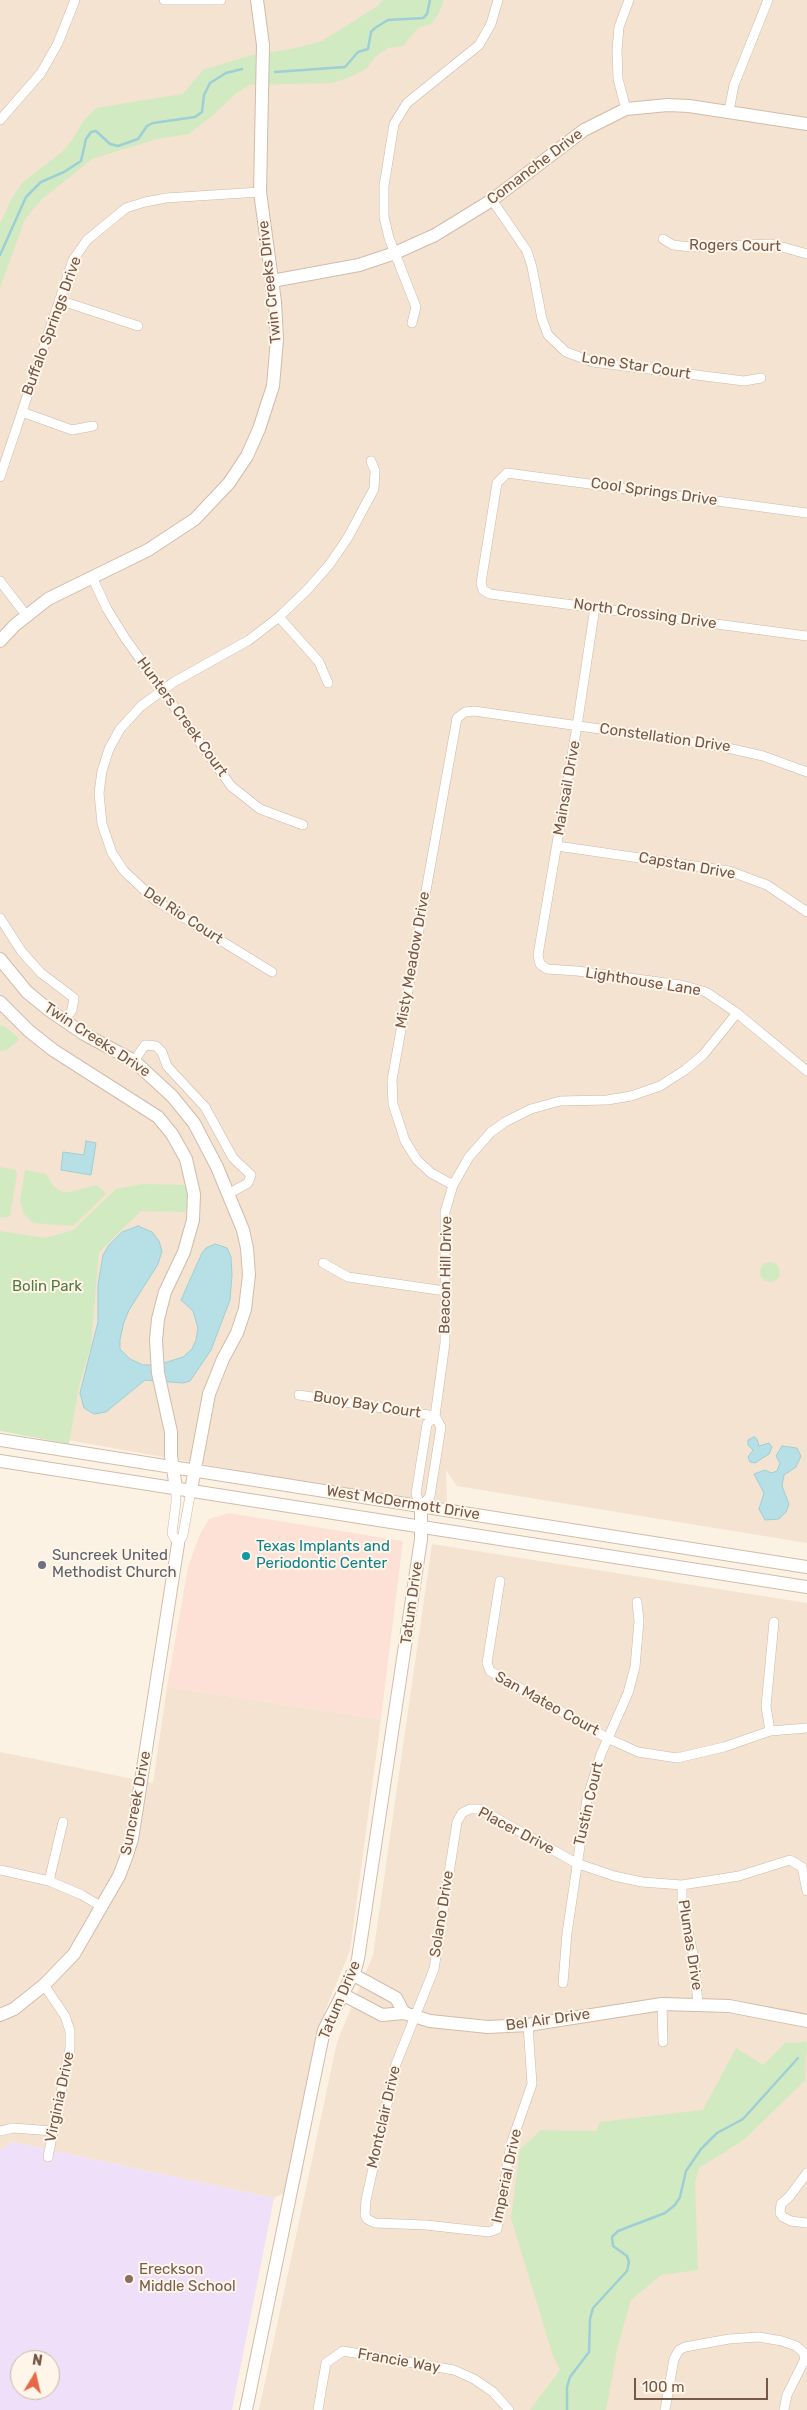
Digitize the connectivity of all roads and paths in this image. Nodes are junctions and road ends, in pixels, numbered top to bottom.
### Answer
1 (75, 0) edge
2 (164, 0) edge
3 (220, 0) edge
4 (257, 0) edge
5 (498, 0) edge
6 (629, 0) edge
7 (768, 0) edge
8 (626, 109) junction
9 (729, 112) junction
10 (0, 120) edge
11 (807, 124) edge
12 (260, 192) junction
13 (492, 200) junction
14 (663, 239) dead end
15 (395, 253) junction
16 (807, 254) edge
17 (272, 281) junction
18 (59, 300) junction
19 (412, 323) dead end
20 (138, 326) dead end
21 (761, 378) dead end
22 (22, 412) junction
23 (92, 426) dead end
24 (370, 461) dead end
25 (0, 477) edge
26 (807, 513) edge
27 (92, 577) junction
28 (0, 581) edge
29 (483, 590) joint
30 (595, 607) junction
31 (26, 615) junction
32 (279, 617) junction
33 (807, 636) edge
34 (0, 641) edge
35 (328, 683) dead end
36 (163, 690) junction
37 (461, 714) joint
38 (577, 726) junction
39 (807, 772) edge
40 (303, 825) dead end
41 (557, 846) junction
42 (807, 912) edge
43 (0, 918) edge
44 (0, 959) edge
45 (543, 967) joint
46 (272, 972) dead end
47 (0, 1002) edge
48 (737, 1013) junction
49 (64, 1021) junction
50 (134, 1061) junction
51 (807, 1071) edge
52 (453, 1186) junction
53 (228, 1194) junction
54 (322, 1263) dead end
55 (445, 1290) junction
56 (299, 1395) dead end
57 (435, 1416) junction
58 (0, 1440) edge
59 (0, 1460) edge
60 (173, 1467) junction
61 (195, 1471) junction
62 (176, 1488) junction
63 (191, 1490) junction
64 (422, 1506) junction
65 (421, 1527) junction
66 (178, 1544) junction
67 (807, 1567) edge
68 (500, 1581) dead end
69 (807, 1587) edge
70 (636, 1602) dead end
71 (774, 1622) dead end
72 (807, 1728) edge
73 (770, 1731) junction
74 (607, 1738) junction
75 (466, 1810) joint
76 (63, 1822) dead end
77 (576, 1863) junction
78 (0, 1870) edge
79 (50, 1881) junction
80 (682, 1885) junction
81 (807, 1891) edge
82 (102, 1907) junction
83 (352, 1974) junction
84 (563, 1983) dead end
85 (44, 1985) junction
86 (342, 1994) junction
87 (662, 2004) junction
88 (698, 2004) junction
89 (0, 2015) edge
90 (409, 2015) junction
91 (807, 2021) edge
92 (528, 2025) junction
93 (664, 2042) dead end
94 (0, 2131) edge
95 (53, 2131) junction
96 (48, 2157) dead end
97 (807, 2173) edge
98 (367, 2219) joint
99 (807, 2223) edge
100 (246, 2410) edge
101 (318, 2410) edge
102 (509, 2410) edge
103 (665, 2410) edge
104 (784, 2410) edge

1 - 10 street
2 - 3 street
4 - 12 street, Twin Creeks Drive
5 - 15 street
6 - 8 street
7 - 9 street
8 - 9 street, Comanche Drive
8 - 13 street, Comanche Drive
9 - 11 street, Comanche Drive
12 - 17 street, Twin Creeks Drive
12 - 18 street, Buffalo Springs Drive
13 - 15 street, Comanche Drive
13 - 21 street, Lone Star Court
14 - 16 street, Rogers Court
15 - 17 street, Comanche Drive
15 - 19 street
17 - 27 street, Twin Creeks Drive
18 - 20 street
18 - 22 street, Buffalo Springs Drive
22 - 23 street
22 - 25 street, Buffalo Springs Drive
24 - 32 street, Del Rio Court
26 - 29 street, Cool Springs Drive
27 - 31 street, Twin Creeks Drive
27 - 36 street, Hunters Creek Court
28 - 31 street
29 - 30 street, North Crossing Drive
30 - 33 street, North Crossing Drive
30 - 38 street, Mainsail Drive
31 - 34 street, Twin Creeks Drive
32 - 35 street
32 - 36 street, Del Rio Court
36 - 40 street, Hunters Creek Court
36 - 46 street, Del Rio Court
37 - 38 street, Constellation Drive
37 - 52 street, Misty Meadow Drive
38 - 39 street, Constellation Drive
38 - 41 street, Mainsail Drive
41 - 42 street, Capstan Drive
41 - 45 street, Mainsail Drive
43 - 49 street
44 - 49 street, Twin Creeks Drive
45 - 48 street, Lighthouse Lane
47 - 60 street, Twin Creeks Drive
48 - 51 street, Lighthouse Lane
48 - 52 street, Beacon Hill Drive
49 - 50 street, Twin Creeks Drive
50 - 53 street, Twin Creeks Drive
50 - 53 street
52 - 55 street, Beacon Hill Drive
53 - 61 street, Twin Creeks Drive
54 - 55 street
55 - 57 street, Beacon Hill Drive
56 - 57 street, Buoy Bay Court
57 - 64 street, Beacon Hill Drive
57 - 64 street, Beacon Hill Drive
58 - 60 street, West McDermott Drive
59 - 62 street, West McDermott Drive
60 - 61 street, West McDermott Drive
60 - 62 street, Twin Creeks Drive
61 - 63 street, Twin Creeks Drive
61 - 64 street, West McDermott Drive
62 - 63 street, West McDermott Drive
62 - 66 street, Suncreek Drive
63 - 65 street, West McDermott Drive
63 - 66 street, Suncreek Drive
64 - 65 street, Tatum Drive
64 - 67 street, West McDermott Drive
65 - 69 street, West McDermott Drive
65 - 83 street, Tatum Drive
66 - 82 street, Suncreek Drive
68 - 74 street, San Mateo Court
70 - 74 street, Tustin Court
71 - 73 street
72 - 73 street
73 - 74 street
74 - 77 street, Tustin Court
75 - 77 street, Placer Drive
75 - 90 street, Solano Drive
76 - 79 street
77 - 80 street, Placer Drive
77 - 84 street, Tustin Court
78 - 79 street
79 - 82 street
80 - 81 street, Placer Drive
80 - 88 street, Plumas Drive
82 - 85 street, Suncreek Drive
83 - 86 street, Tatum Drive
83 - 90 street
85 - 89 street, Suncreek Drive
85 - 95 street, Virginia Drive
86 - 90 street, Bel Air Drive
86 - 100 street, Tatum Drive
87 - 88 street, Bel Air Drive
87 - 92 street, Bel Air Drive
87 - 93 street
88 - 91 street, Bel Air Drive
90 - 92 street, Bel Air Drive
90 - 98 street, Montclair Drive
92 - 98 street, Imperial Drive
94 - 95 street
95 - 96 street, Virginia Drive
97 - 99 street
101 - 102 street, Francie Way
103 - 104 street

